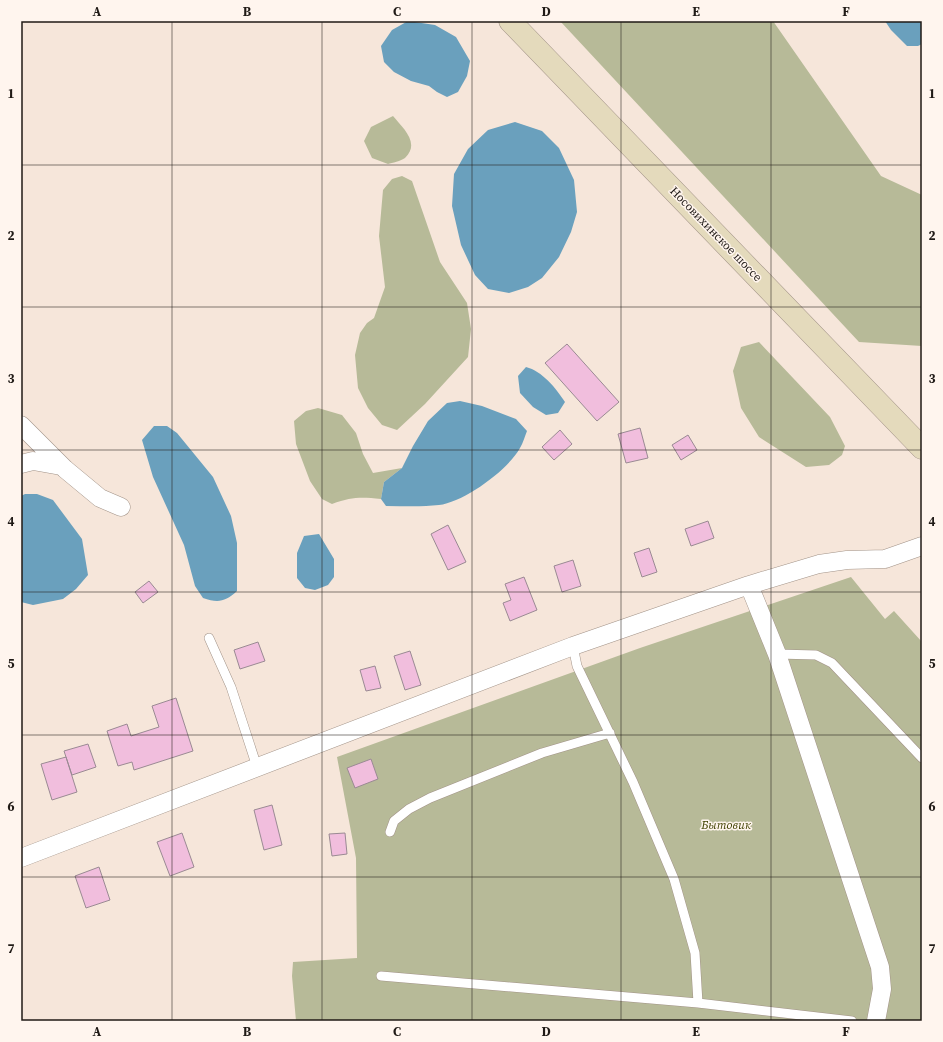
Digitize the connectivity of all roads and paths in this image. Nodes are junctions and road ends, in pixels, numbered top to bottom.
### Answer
1 (510, 21) edge
2 (21, 425) edge
3 (922, 448) edge
4 (21, 464) edge
5 (61, 466) junction
6 (121, 507) dead end
7 (922, 546) edge
8 (749, 585) junction
9 (210, 638) dead end
10 (573, 646) junction
11 (776, 654) junction
12 (610, 733) junction
13 (922, 758) edge
14 (257, 767) junction
15 (390, 832) dead end
16 (21, 858) edge
17 (381, 976) dead end
18 (698, 1003) junction
19 (852, 1021) edge
20 (876, 1021) edge

1 - 3 main road, Носовихинское шоссе
2 - 5 street
4 - 5 street
5 - 6 street
7 - 8 street
8 - 10 street
8 - 11 street
9 - 14 lane
10 - 12 lane
10 - 14 street
11 - 13 lane
11 - 20 street
12 - 15 lane
12 - 18 lane
14 - 16 street
17 - 18 lane
18 - 19 lane

